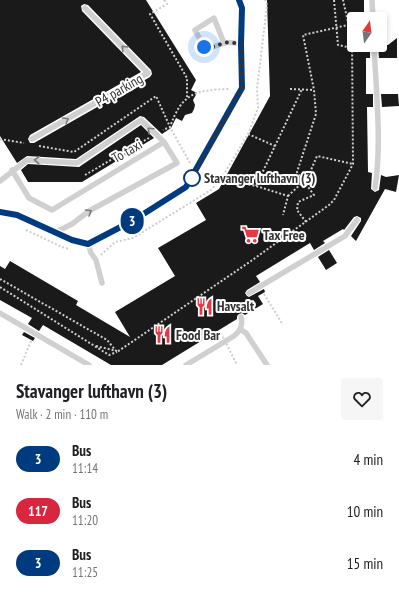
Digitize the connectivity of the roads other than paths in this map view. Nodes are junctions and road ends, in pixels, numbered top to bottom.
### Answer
1 (239, 0) edge
2 (372, 0) edge
3 (85, 8) dead end
4 (373, 12) edge
5 (224, 43) junction
6 (241, 44) junction
7 (374, 52) edge
8 (31, 142) road end
9 (164, 142) junction
10 (12, 170) junction
11 (0, 181) edge
12 (375, 188) dead end
13 (0, 212) edge
14 (357, 220) dead end
15 (56, 232) junction
16 (88, 244) junction
17 (102, 283) dead end
18 (249, 293) dead end
19 (0, 312) edge
20 (241, 317) dead end
21 (240, 329) junction
22 (89, 365) edge
23 (186, 365) edge
24 (267, 365) edge

1 - 6 lane
2 - 4 lane
8 -> 3 lane, P4 parking
5 - 5 lane
5 - 6 lane
6 - 16 lane
7 - 12 lane
9 -> 10 lane
9 - 10 lane
15 -> 9 lane
10 - 11 lane
13 - 15 lane
14 - 18 lane
15 - 16 lane
16 - 17 lane
19 - 22 lane
20 - 21 lane
21 - 23 lane
21 - 24 lane

